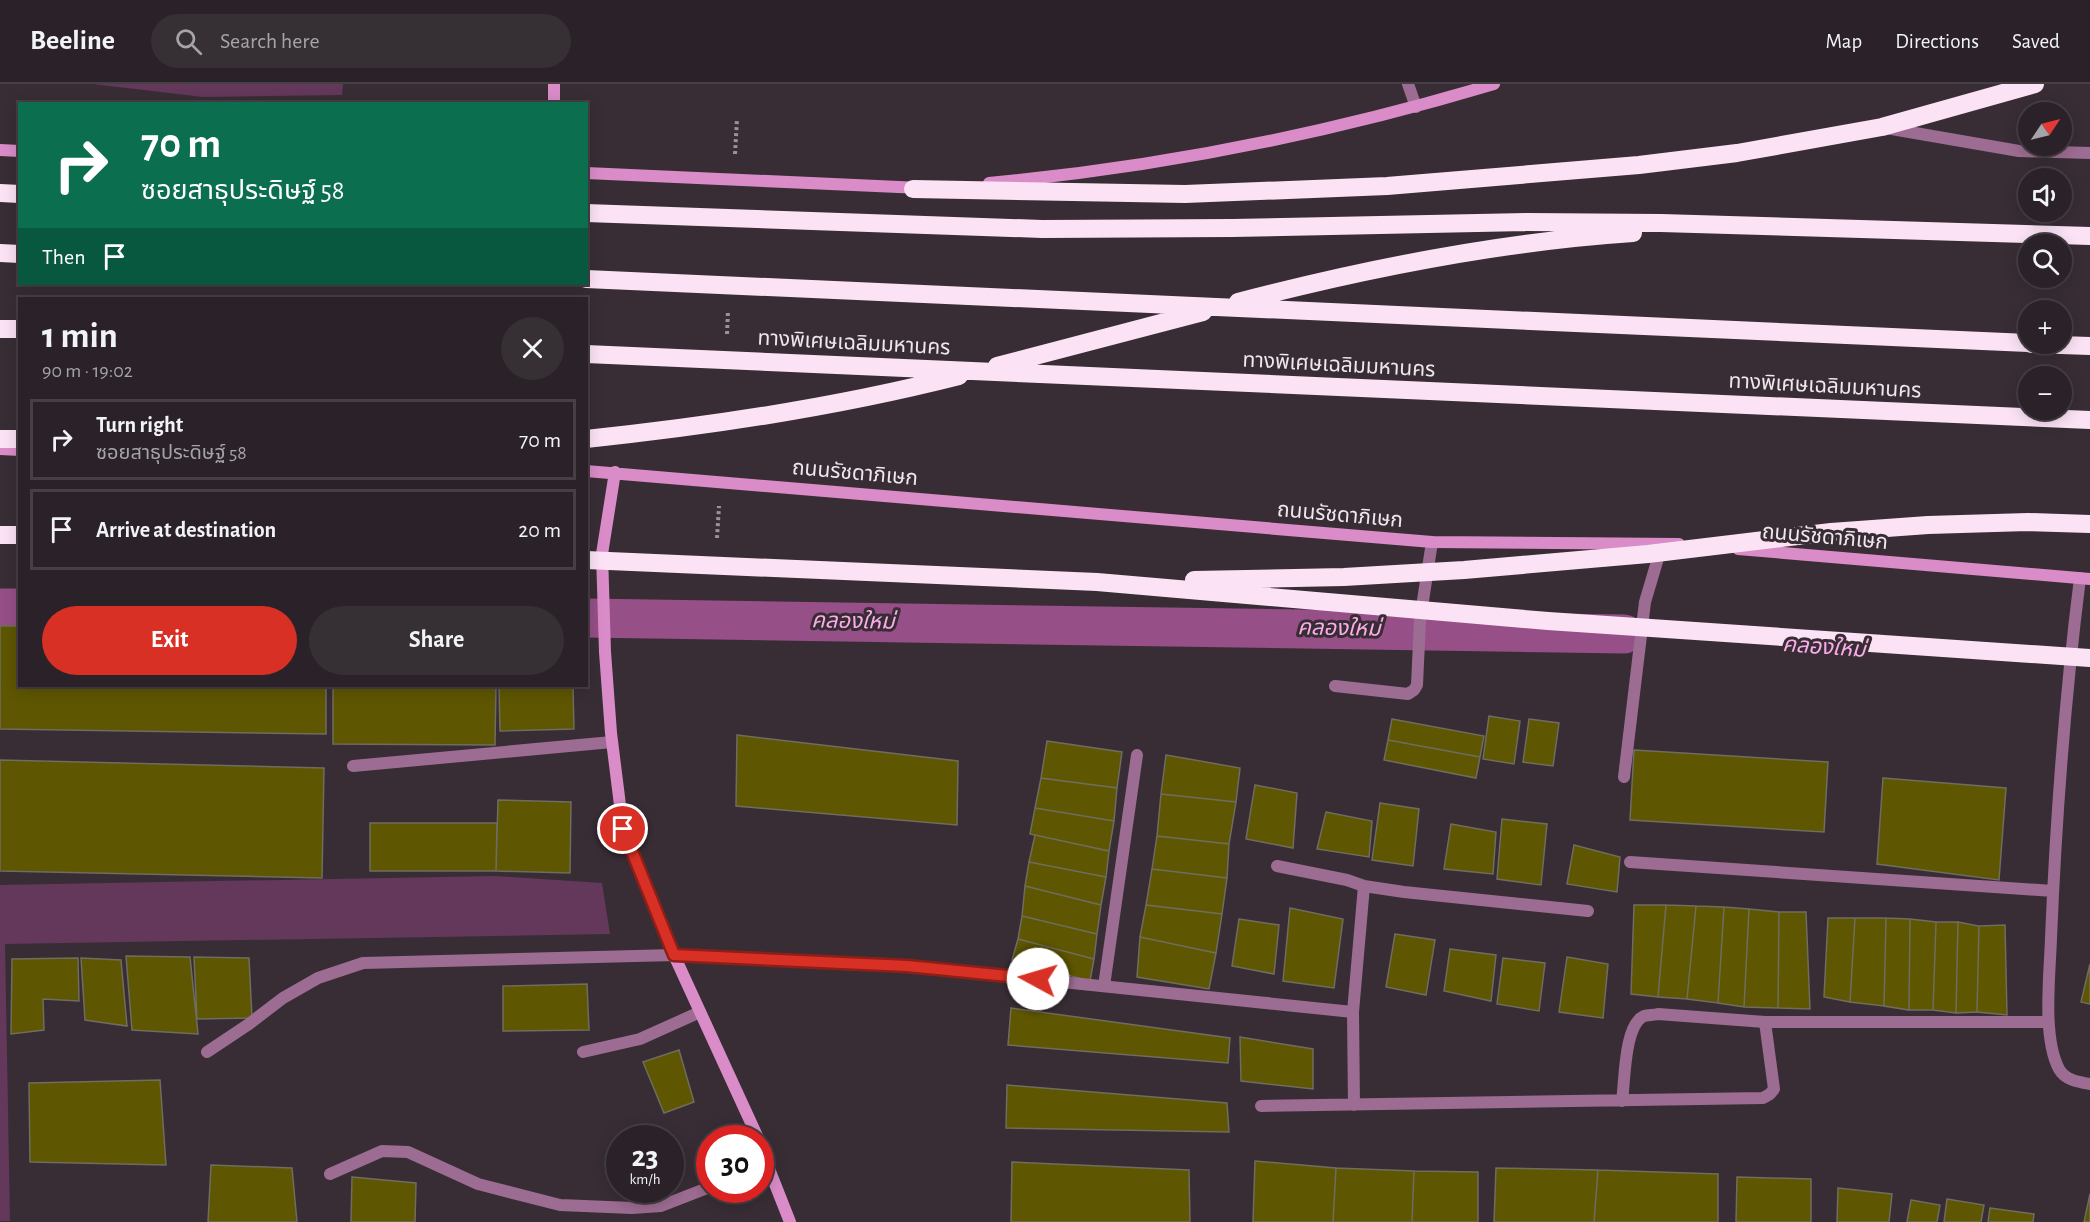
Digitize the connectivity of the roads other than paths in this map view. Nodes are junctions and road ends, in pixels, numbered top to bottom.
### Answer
1 (1408, 84) edge
2 (1494, 84) edge
3 (2035, 84) edge
4 (1416, 108) junction
5 (1882, 127) junction
6 (0, 150) edge
7 (18, 151) edge
8 (2090, 153) edge
9 (588, 173) edge
10 (913, 189) junction
11 (0, 193) edge
12 (18, 194) edge
13 (588, 213) edge
14 (1805, 226) junction
15 (2090, 236) edge
16 (0, 253) edge
17 (18, 254) edge
18 (588, 279) edge
19 (0, 328) edge
20 (18, 329) edge
21 (2018, 342) edge
22 (2072, 345) edge
23 (2090, 346) edge
24 (588, 354) edge
25 (2090, 420) edge
26 (0, 438) edge
27 (18, 439) edge
28 (588, 439) edge
29 (0, 449) edge
30 (18, 450) edge
31 (588, 471) edge
32 (615, 472) junction
33 (2090, 524) edge
34 (0, 535) edge
35 (18, 535) edge
36 (1432, 543) junction
37 (1662, 543) junction
38 (595, 557) edge
39 (2085, 578) edge
40 (1097, 582) junction
41 (2090, 658) edge
42 (1335, 686) dead end
43 (612, 742) junction
44 (1137, 755) dead end
45 (353, 766) dead end
46 (1624, 777) dead end
47 (1630, 862) dead end
48 (1277, 866) dead end
49 (1364, 886) junction
50 (2053, 891) junction
51 (1588, 911) dead end
52 (674, 955) junction
53 (1104, 986) junction
54 (700, 1012) junction
55 (1353, 1012) junction
56 (1765, 1022) junction
57 (2048, 1022) junction
58 (207, 1052) dead end
59 (583, 1052) dead end
60 (2090, 1084) edge
61 (1622, 1101) junction
62 (1354, 1105) junction
63 (1261, 1106) dead end
64 (752, 1125) edge
65 (330, 1174) dead end
66 (774, 1183) edge
67 (696, 1192) edge
68 (790, 1222) edge

1 - 4 street
2 - 4 main road
3 - 5 highway
4 - 10 main road
5 - 8 street
5 - 10 highway
6 - 7 main road
9 - 10 main road
11 - 12 highway
13 - 14 highway
14 - 15 highway
14 - 28 highway
16 - 17 highway
18 - 21 highway
19 - 20 highway
22 - 23 highway
24 - 25 highway, ทางพิเศษเฉลิมมหานคร
26 - 27 highway
29 - 30 main road
31 - 32 main road, ถนนรัชดาภิเษก
32 - 36 main road, ถนนรัชดาภิเษก
32 - 38 main road
33 - 40 highway
34 - 35 highway
36 - 37 main road, ถนนรัชดาภิเษก
36 - 42 street
37 - 39 main road, ถนนรัชดาภิเษก
37 - 46 street
38 - 40 highway
38 - 43 main road
39 - 50 street
40 - 41 highway
43 - 45 street
43 - 52 main road
44 - 53 street
47 - 50 street
48 - 49 street
49 - 51 street
49 - 55 street
50 - 57 street
52 - 53 street
52 - 54 main road
52 - 58 street
53 - 55 street
54 - 59 street
54 - 64 main road
55 - 62 street
56 - 57 street
56 - 61 street
56 - 61 street
57 - 60 street
61 - 62 street
62 - 63 street
65 - 67 street
66 - 68 main road

